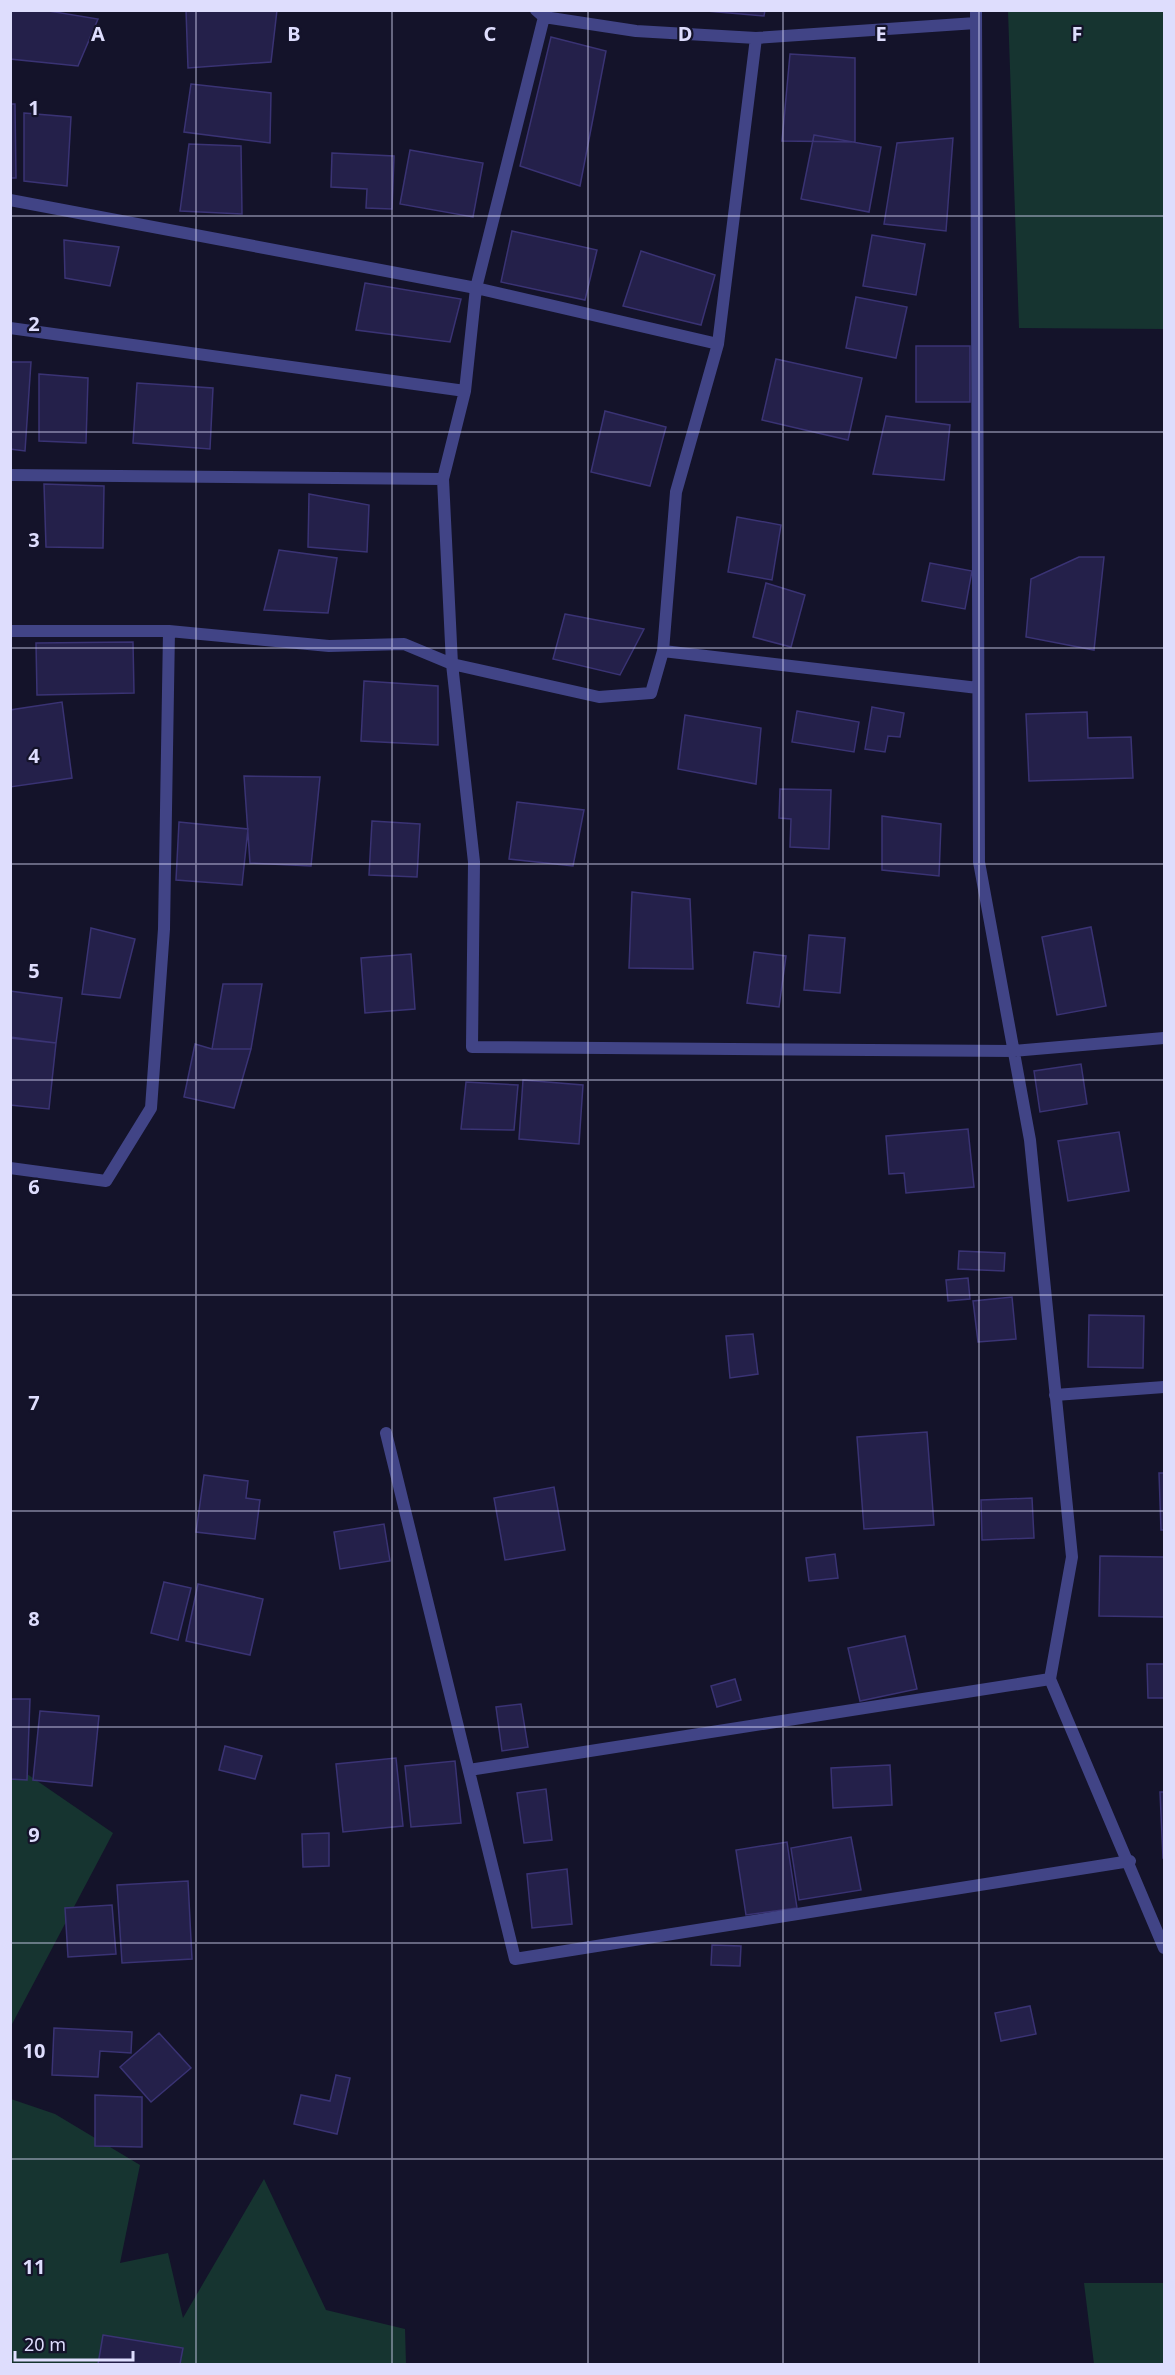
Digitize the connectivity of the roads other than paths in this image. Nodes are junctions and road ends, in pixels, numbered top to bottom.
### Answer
1 (540, 14) edge
2 (976, 17) edge
3 (756, 38) junction
4 (10, 200) edge
5 (476, 288) junction
6 (10, 328) edge
7 (718, 344) junction
8 (465, 391) junction
9 (10, 475) edge
10 (443, 479) junction
11 (10, 631) edge
12 (169, 631) junction
13 (663, 651) junction
14 (452, 664) junction
15 (978, 688) junction
16 (1164, 1038) edge
17 (1014, 1051) junction
18 (10, 1168) edge
19 (1164, 1387) edge
20 (1055, 1395) junction
21 (386, 1433) dead end
22 (1050, 1679) junction
23 (469, 1770) junction
24 (1130, 1861) junction
25 (1164, 1948) edge

1 - 3 street
1 - 5 street
2 - 3 street
2 - 15 street
3 - 7 street
4 - 5 street
5 - 7 street
5 - 8 street
6 - 8 street
7 - 13 street
8 - 10 street
9 - 10 street
10 - 14 street
11 - 12 street
12 - 14 street
12 - 18 street
13 - 14 street
13 - 15 street
14 - 17 street
15 - 17 street
16 - 17 street
17 - 20 street
19 - 20 street
20 - 22 street
21 - 23 street
22 - 23 street
22 - 24 street
23 - 24 street
24 - 25 street

